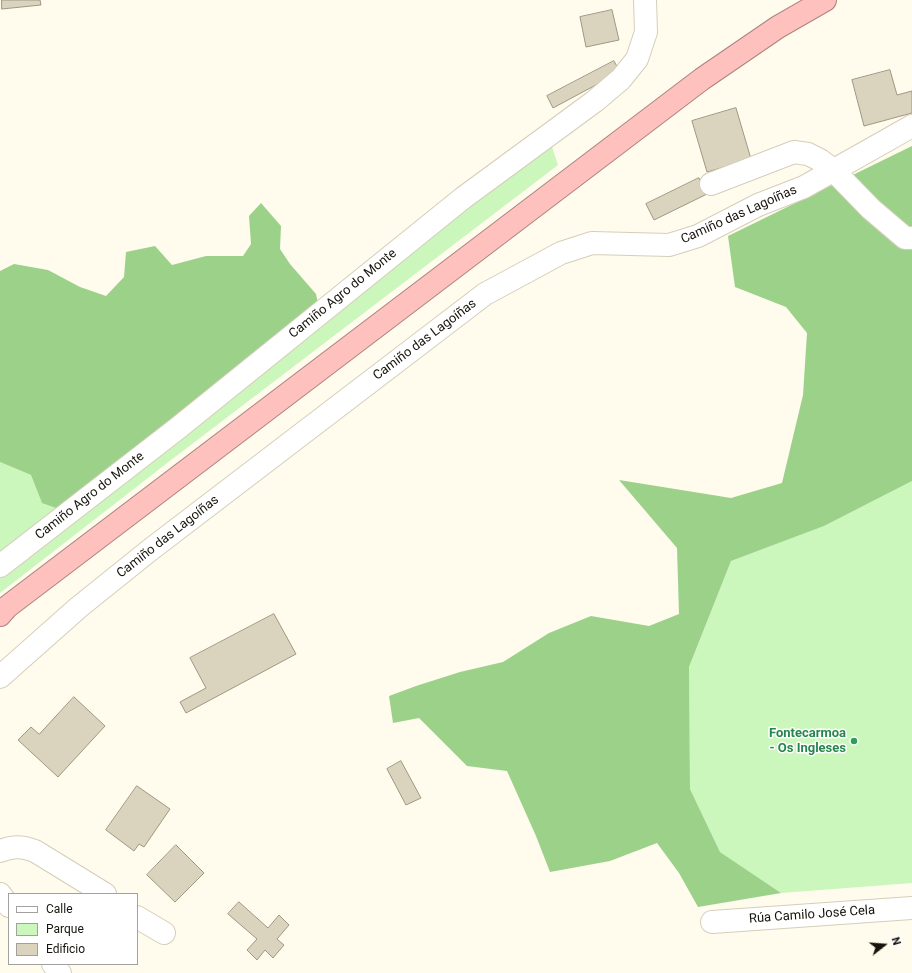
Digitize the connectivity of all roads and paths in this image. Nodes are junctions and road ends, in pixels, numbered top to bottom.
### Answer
1 (645, 0) edge
2 (826, 0) edge
3 (912, 126) edge
4 (833, 170) junction
5 (711, 184) dead end
6 (912, 238) edge
7 (0, 566) edge
8 (2, 611) edge
9 (0, 677) edge
10 (0, 851) edge
11 (103, 893) edge
12 (0, 894) edge
13 (8, 905) edge
14 (912, 908) edge
15 (138, 918) edge
16 (712, 922) dead end
17 (164, 932) dead end

1 - 7 street, Camiño Agro do Monte
2 - 8 highway
3 - 4 street, Camiño das Lagoíñas
4 - 5 street
4 - 6 street
4 - 9 street, Camiño das Lagoíñas
10 - 11 street
12 - 13 street
14 - 16 street, Rúa Camilo José Cela
15 - 17 street

